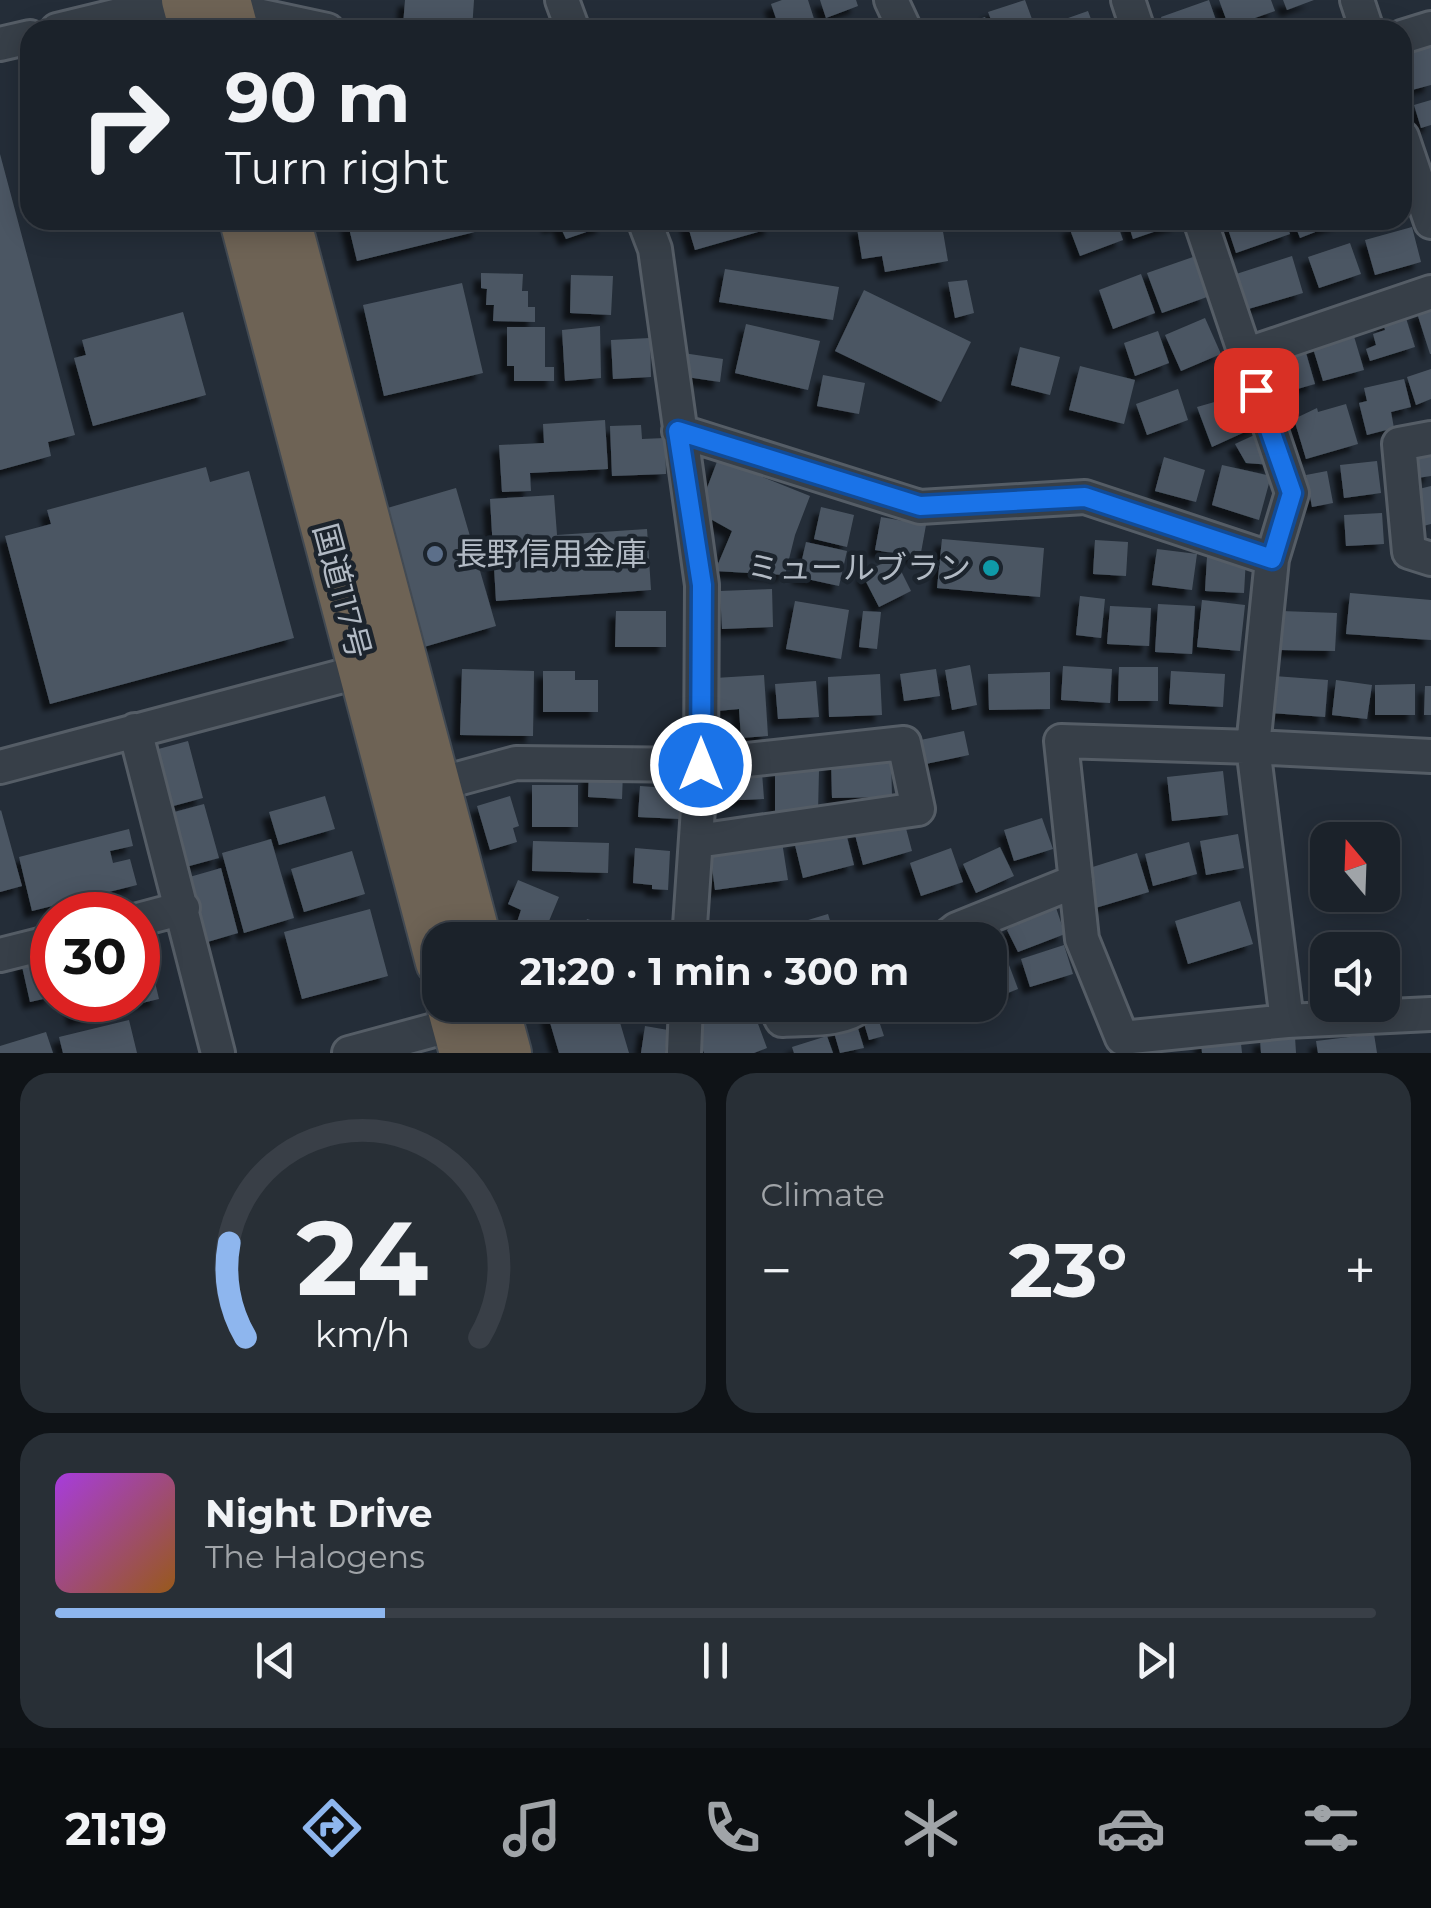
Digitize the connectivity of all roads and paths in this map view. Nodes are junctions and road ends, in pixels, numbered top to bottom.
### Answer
1 (210, 13) edge
2 (97, 20) edge
3 (259, 20) edge
4 (1412, 170) edge
5 (1431, 222) edge
6 (247, 230) edge
7 (288, 230) edge
8 (648, 230) edge
9 (1203, 230) edge
10 (1431, 292) edge
11 (1245, 355) junction
12 (678, 431) junction
13 (1431, 438) edge
14 (1272, 559) junction
15 (1431, 559) edge
16 (383, 665) junction
17 (135, 730) junction
18 (1253, 747) junction
19 (1431, 756) edge
20 (701, 765) junction
21 (0, 768) edge
22 (435, 785) junction
23 (697, 841) junction
24 (1076, 882) junction
25 (182, 908) junction
26 (160, 914) edge
27 (432, 922) edge
28 (472, 922) edge
29 (690, 922) edge
30 (974, 922) edge
31 (30, 948) edge
32 (0, 955) edge
33 (1431, 1014) edge
34 (1287, 1021) junction
35 (467, 1022) edge
36 (685, 1022) edge
37 (218, 1053) edge
38 (350, 1053) edge
39 (507, 1053) edge
40 (684, 1053) edge

1 - 2 street
1 - 3 street
4 - 5 street
6 - 16 highway, 国道117号
7 - 16 highway, 国道117号
8 - 12 street
9 - 11 street
10 - 11 street
11 - 14 street
12 - 14 street
12 - 20 street
13 - 15 street
14 - 18 street
16 - 17 street
16 - 22 highway, 国道117号
16 - 27 highway, 国道117号
17 - 21 street
17 - 25 street
18 - 19 street
18 - 24 street
18 - 34 street
20 - 22 street
20 - 23 street
20 - 23 street
22 - 28 highway, 国道117号
23 - 29 street
24 - 30 street
24 - 34 street
25 - 26 street
25 - 37 street
31 - 32 street
33 - 34 street
35 - 38 street
35 - 39 highway
36 - 40 street

